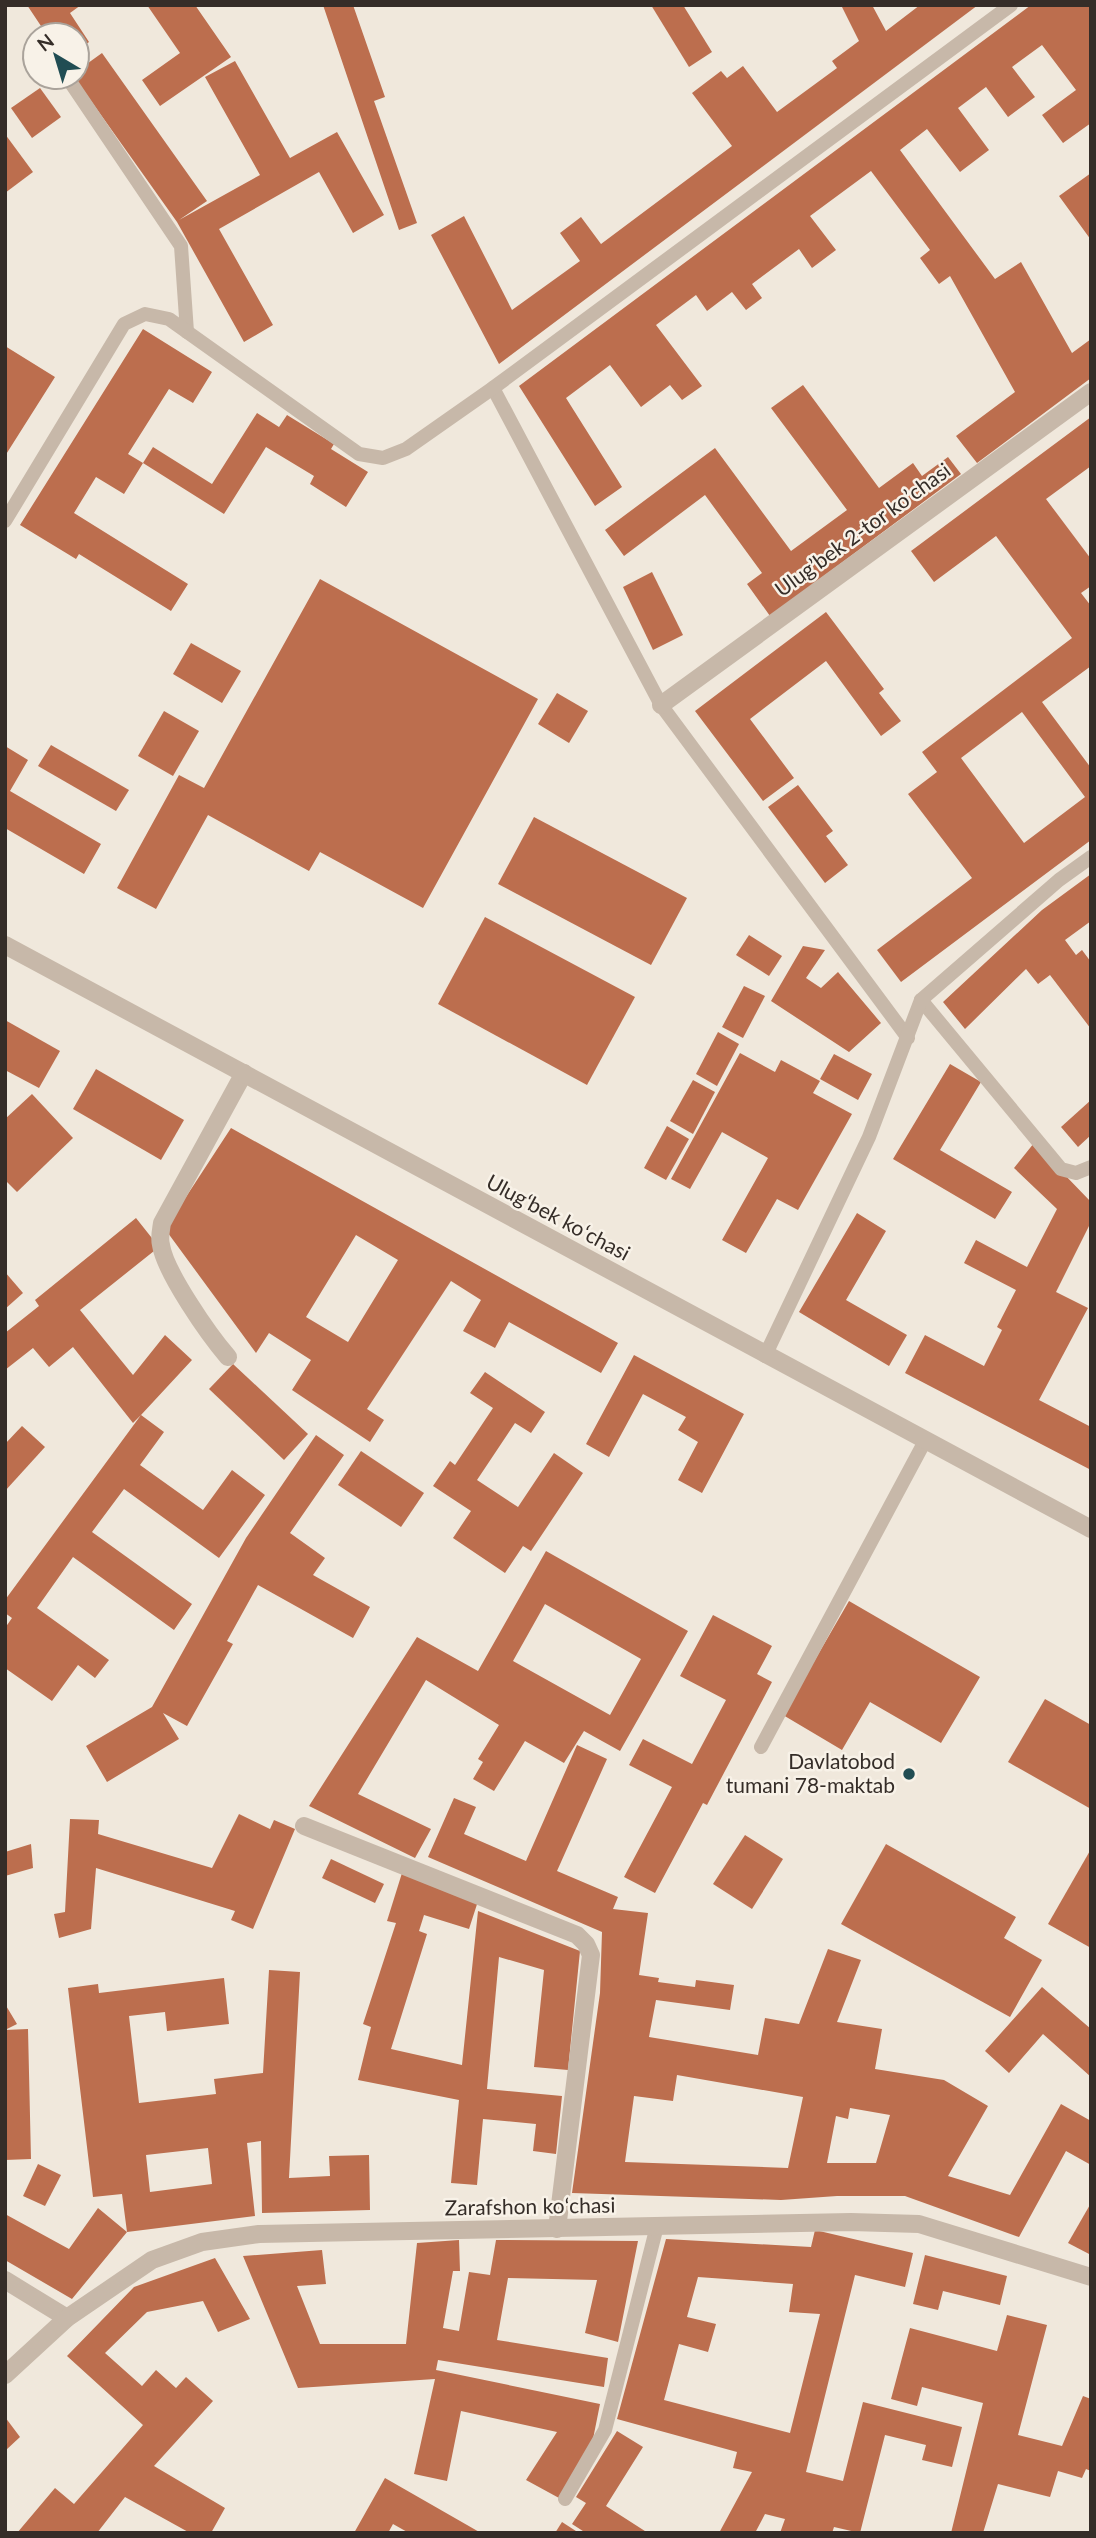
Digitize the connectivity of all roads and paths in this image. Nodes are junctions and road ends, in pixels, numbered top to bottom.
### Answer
1 (1011, 5) edge
2 (76, 91) edge
3 (187, 332) junction
4 (493, 388) junction
5 (1091, 392) edge
6 (5, 521) edge
7 (662, 705) junction
8 (1091, 857) edge
9 (5, 944) edge
10 (921, 1000) junction
11 (908, 1038) junction
12 (244, 1073) junction
13 (1091, 1167) edge
14 (765, 1356) junction
15 (228, 1357) dead end
16 (925, 1441) junction
17 (1091, 1529) edge
18 (761, 1747) dead end
19 (304, 1826) dead end
20 (657, 2226) junction
21 (557, 2229) junction
22 (1091, 2277) edge
23 (5, 2280) edge
24 (67, 2318) junction
25 (5, 2375) edge
26 (565, 2499) dead end

1 - 4 lane
2 - 3 lane
3 - 4 lane
3 - 6 lane
4 - 7 lane
5 - 7 street, Ulugʼbek 2-tor koʼchasi
7 - 11 lane
8 - 10 lane
9 - 12 street, Ulugʻbek koʻchasi
10 - 11 lane
10 - 13 lane
11 - 14 lane
12 - 14 street, Ulugʻbek koʻchasi
12 - 15 street
14 - 16 street, Ulugʻbek koʻchasi
16 - 17 street, Ulugʻbek koʻchasi
16 - 18 lane
19 - 21 street
20 - 21 street, Zarafshon koʻchasi
20 - 22 street, Zarafshon koʻchasi
20 - 26 lane
21 - 24 street, Zarafshon koʻchasi
23 - 24 street
24 - 25 street, Zarafshon koʻchasi

